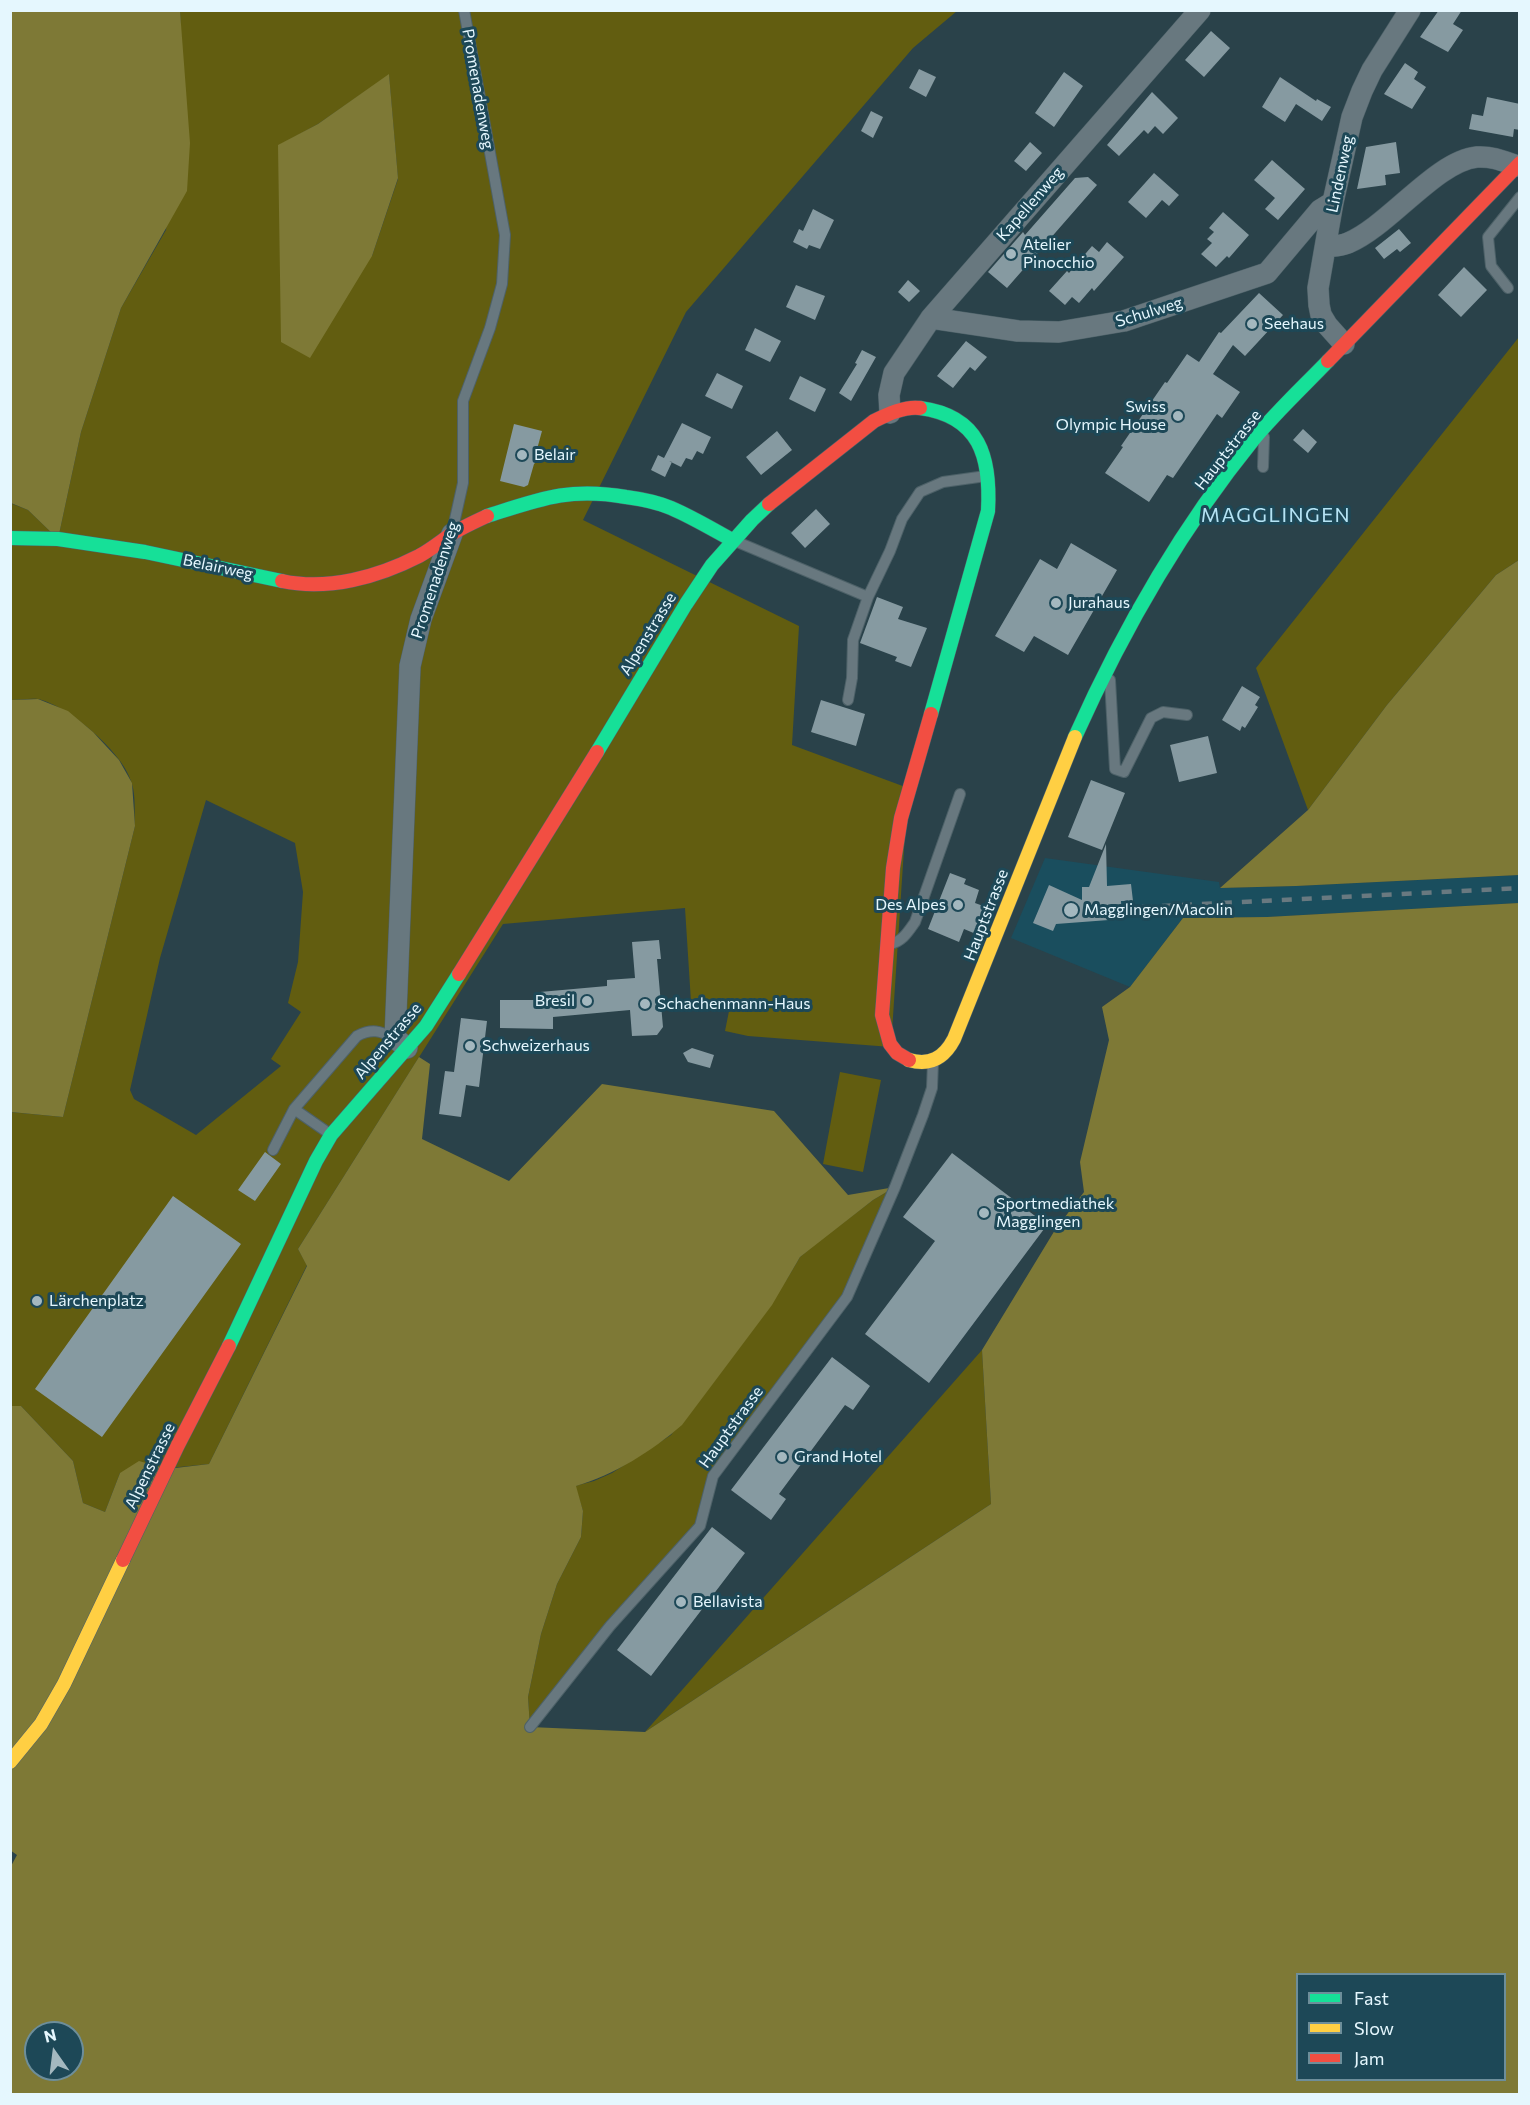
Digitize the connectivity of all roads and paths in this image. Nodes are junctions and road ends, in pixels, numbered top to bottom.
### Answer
1 (464, 10) edge
2 (1200, 10) edge
3 (1410, 10) edge
4 (1518, 165) edge
5 (1520, 197) edge
6 (1333, 202) junction
7 (1326, 247) junction
8 (1508, 288) dead end
9 (931, 318) junction
10 (1344, 344) junction
11 (890, 413) junction
12 (1264, 428) junction
13 (1263, 467) dead end
14 (989, 476) junction
15 (452, 534) junction
16 (10, 538) edge
17 (732, 540) junction
18 (421, 555) junction
19 (439, 570) junction
20 (868, 597) junction
21 (1109, 665) junction
22 (848, 700) dead end
23 (1187, 715) dead end
24 (960, 794) dead end
25 (887, 944) junction
26 (401, 1043) junction
27 (933, 1062) junction
28 (294, 1109) junction
29 (331, 1135) junction
30 (273, 1150) dead end
31 (530, 1727) dead end
32 (10, 1762) edge

1 - 15 lane, Promenadenweg
2 - 9 street, Kapellenweg
3 - 6 street, Lindenweg
4 - 7 street
4 - 10 street, Hauptstrasse
5 - 8 lane
6 - 7 street, Lindenweg
6 - 9 street, Schulweg
7 - 10 street, Lindenweg
9 - 11 street, Kapellenweg
10 - 12 street, Hauptstrasse
11 - 14 street
11 - 17 street, Alpenstrasse
12 - 13 lane
12 - 21 street, Hauptstrasse
14 - 20 lane
14 - 25 street
15 - 17 street, Belairweg
15 - 18 street, Belairweg
15 - 19 street, Promenadenweg
16 - 18 street, Belairweg
17 - 20 lane
17 - 26 street, Alpenstrasse
18 - 19 street
19 - 26 street, Promenadenweg
20 - 22 lane
21 - 23 lane
21 - 27 street, Hauptstrasse
24 - 25 lane
25 - 27 street
26 - 28 lane
26 - 29 street, Alpenstrasse
27 - 31 lane, Hauptstrasse
28 - 29 lane
28 - 30 lane
29 - 32 street, Alpenstrasse

